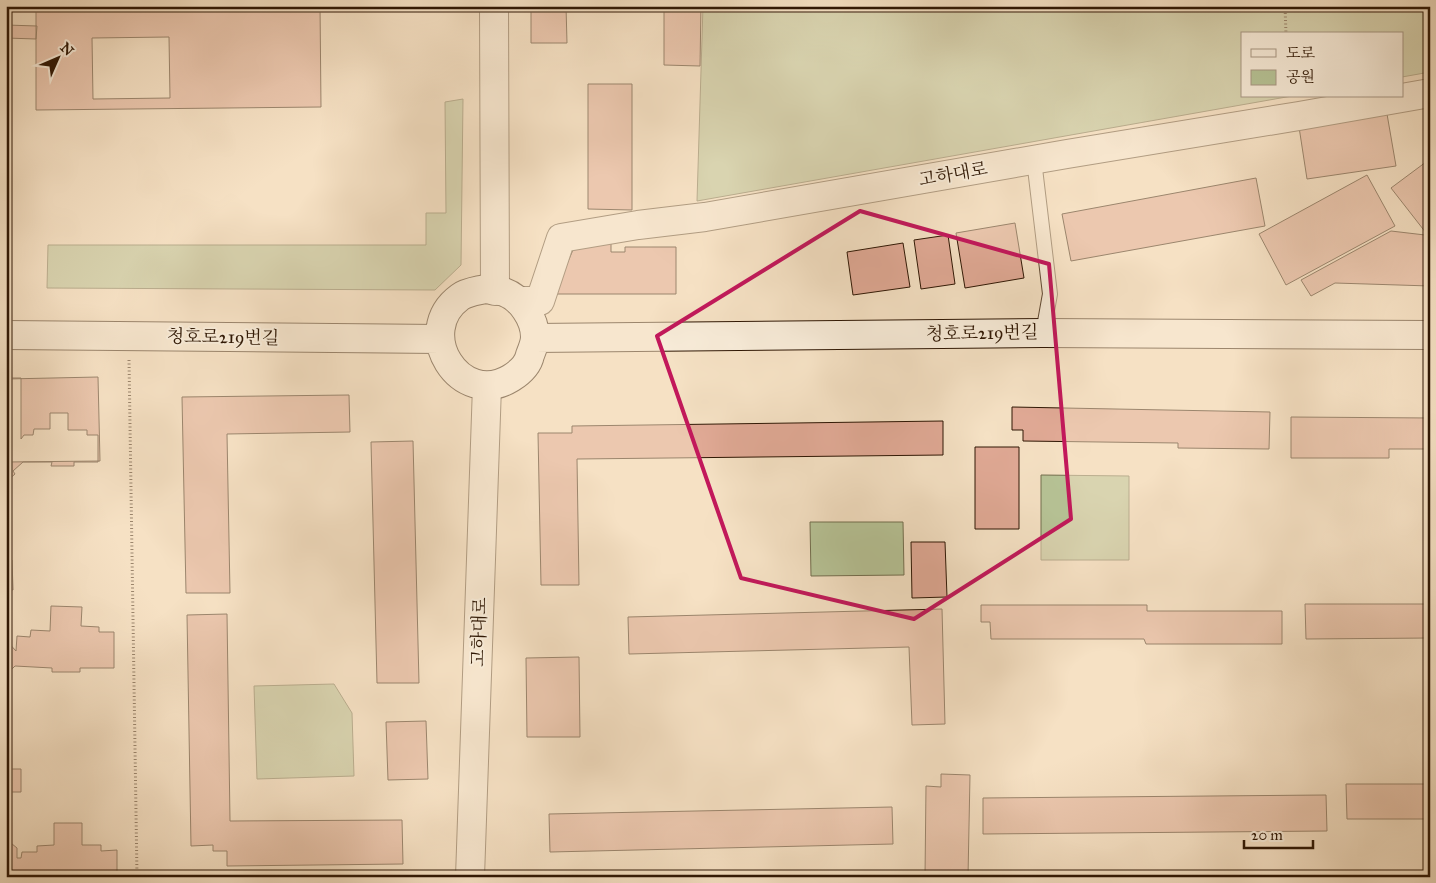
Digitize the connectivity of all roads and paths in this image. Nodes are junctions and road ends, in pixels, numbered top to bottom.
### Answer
1 (494, 6) edge
2 (1285, 6) edge
3 (1286, 32) edge
4 (1430, 93) edge
5 (1402, 98) edge
6 (1404, 98) edge
7 (1034, 160) junction
8 (494, 290) junction
9 (519, 301) junction
10 (1043, 333) junction
11 (6, 335) edge
12 (1430, 335) edge
13 (129, 336) junction
14 (535, 338) junction
15 (440, 339) junction
16 (487, 386) junction
17 (137, 877) edge
18 (470, 877) edge

1 - 8 street
2 - 3 path
4 - 6 street, 고하대로
5 - 7 street, 고하대로
7 - 9 street, 고하대로
7 - 10 lane
8 - 9 street
8 - 15 street
9 - 14 street
10 - 12 street, 청호로219번길
10 - 14 street, 청호로219번길
11 - 13 street, 청호로219번길
13 - 15 street, 청호로219번길
13 - 17 path
14 - 16 street
15 - 16 street
16 - 18 street, 고하대로

